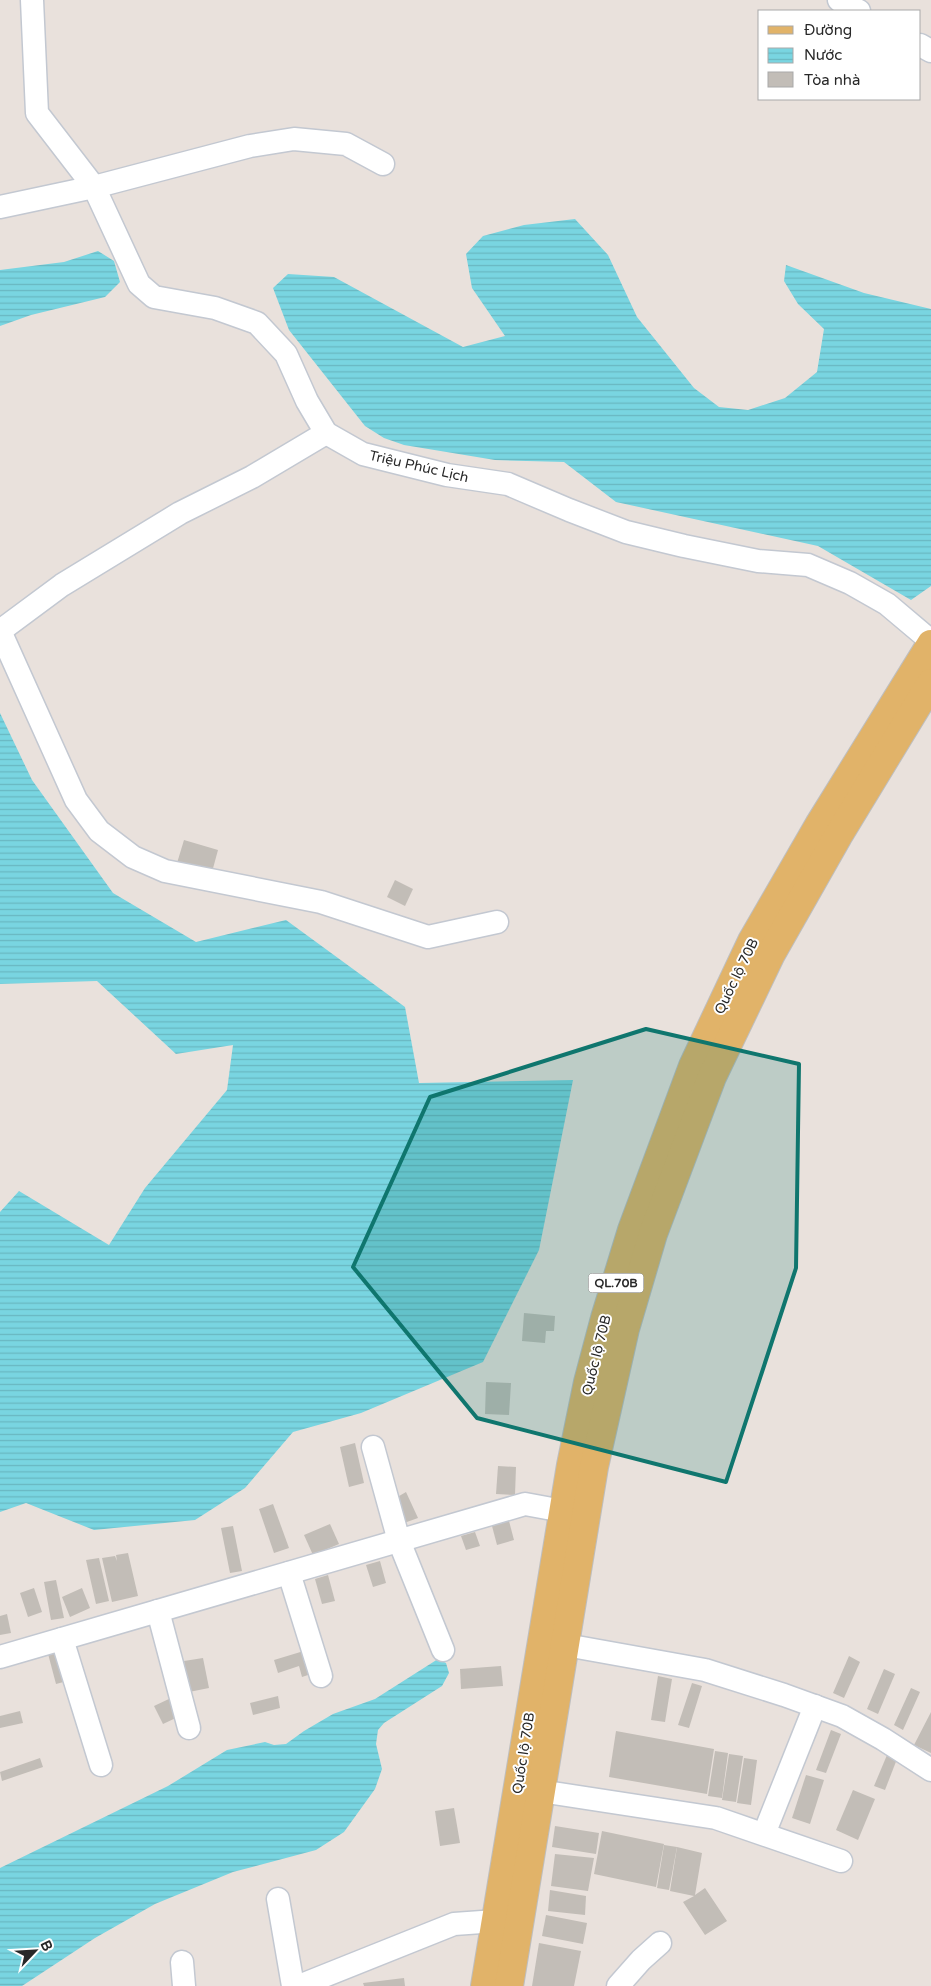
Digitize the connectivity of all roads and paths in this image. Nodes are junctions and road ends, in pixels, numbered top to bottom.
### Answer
1 (32, 0) edge
2 (839, 0) edge
3 (857, 10) edge
4 (383, 164) dead end
5 (94, 187) junction
6 (0, 207) edge
7 (326, 433) junction
8 (0, 631) edge
9 (931, 642) edge
10 (931, 683) edge
11 (829, 830) junction
12 (497, 922) dead end
13 (373, 1447) dead end
14 (563, 1511) junction
15 (399, 1541) junction
16 (289, 1573) junction
17 (158, 1611) junction
18 (62, 1639) junction
19 (443, 1650) dead end
20 (552, 1651) junction
21 (0, 1657) edge
22 (322, 1676) dead end
23 (815, 1706) junction
24 (189, 1728) dead end
25 (101, 1765) dead end
26 (931, 1770) edge
27 (540, 1791) junction
28 (764, 1834) junction
29 (841, 1861) dead end
30 (278, 1899) dead end
31 (496, 1921) junction
32 (660, 1943) dead end
33 (182, 1962) dead end
34 (184, 1986) edge
35 (293, 1986) edge
36 (299, 1986) edge
37 (486, 1986) edge
38 (509, 1986) edge
39 (618, 1986) edge

1 - 5 street
2 - 3 street
4 - 5 street
5 - 6 street
5 - 7 street
7 - 8 street
7 - 9 street, Triệu Phúc Lịch
8 - 12 street
9 - 11 main road, Quốc lộ 70B / QL.70B
10 - 11 main road, Quốc lộ 70B / QL.70B
11 - 14 main road, Quốc lộ 70B / QL.70B
11 - 20 main road, Quốc lộ 70B / QL.70B
13 - 15 street
14 - 15 street
14 - 20 main road, Quốc lộ 70B / QL.70B
15 - 16 street
15 - 19 street
16 - 17 street
16 - 22 street
17 - 18 street
17 - 24 street
18 - 21 street
18 - 25 street
20 - 23 street
20 - 27 main road, Quốc lộ 70B / QL.70B
20 - 31 main road, Quốc lộ 70B / QL.70B
23 - 26 street
23 - 28 street
27 - 28 street
27 - 38 main road, Quốc lộ 70B / QL.70B
28 - 29 street
30 - 35 street
31 - 36 street
31 - 37 main road, Quốc lộ 70B / QL.70B
32 - 39 street
33 - 34 street

